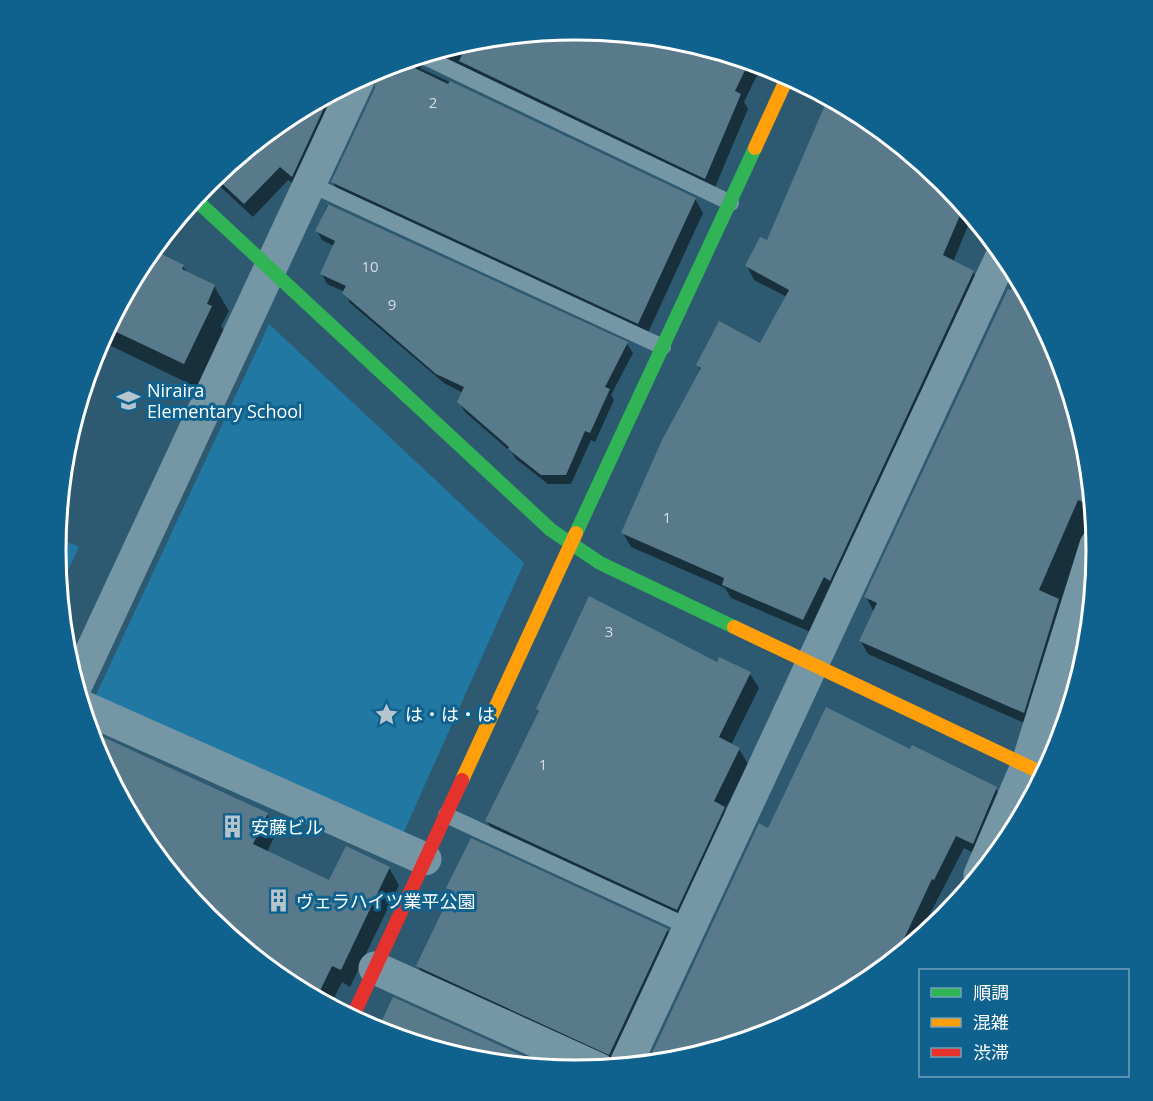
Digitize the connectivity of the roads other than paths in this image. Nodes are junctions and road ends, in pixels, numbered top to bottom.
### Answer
1 (434, 61) edge
2 (784, 85) edge
3 (352, 92) edge
4 (310, 184) junction
5 (730, 203) junction
6 (202, 205) edge
7 (998, 264) edge
8 (271, 268) junction
9 (663, 347) junction
10 (571, 545) junction
11 (1085, 587) edge
12 (810, 664) junction
13 (82, 673) edge
14 (93, 712) edge
15 (1036, 770) edge
16 (446, 815) junction
17 (1008, 822) edge
18 (425, 859) junction
19 (689, 927) junction
20 (375, 968) junction
21 (356, 1010) edge
22 (629, 1057) edge
23 (578, 1060) edge

1 - 5 lane
2 - 5 street
3 - 4 street
4 - 8 street
4 - 9 lane
5 - 9 street
6 - 8 street
7 - 12 street
8 - 10 street
8 - 13 street
9 - 10 street
10 - 12 street
10 - 16 street
11 - 15 street
12 - 15 street
12 - 19 street
14 - 18 street
15 - 17 street
16 - 18 street
16 - 19 lane
18 - 20 street
19 - 22 street
20 - 21 street
20 - 23 street

